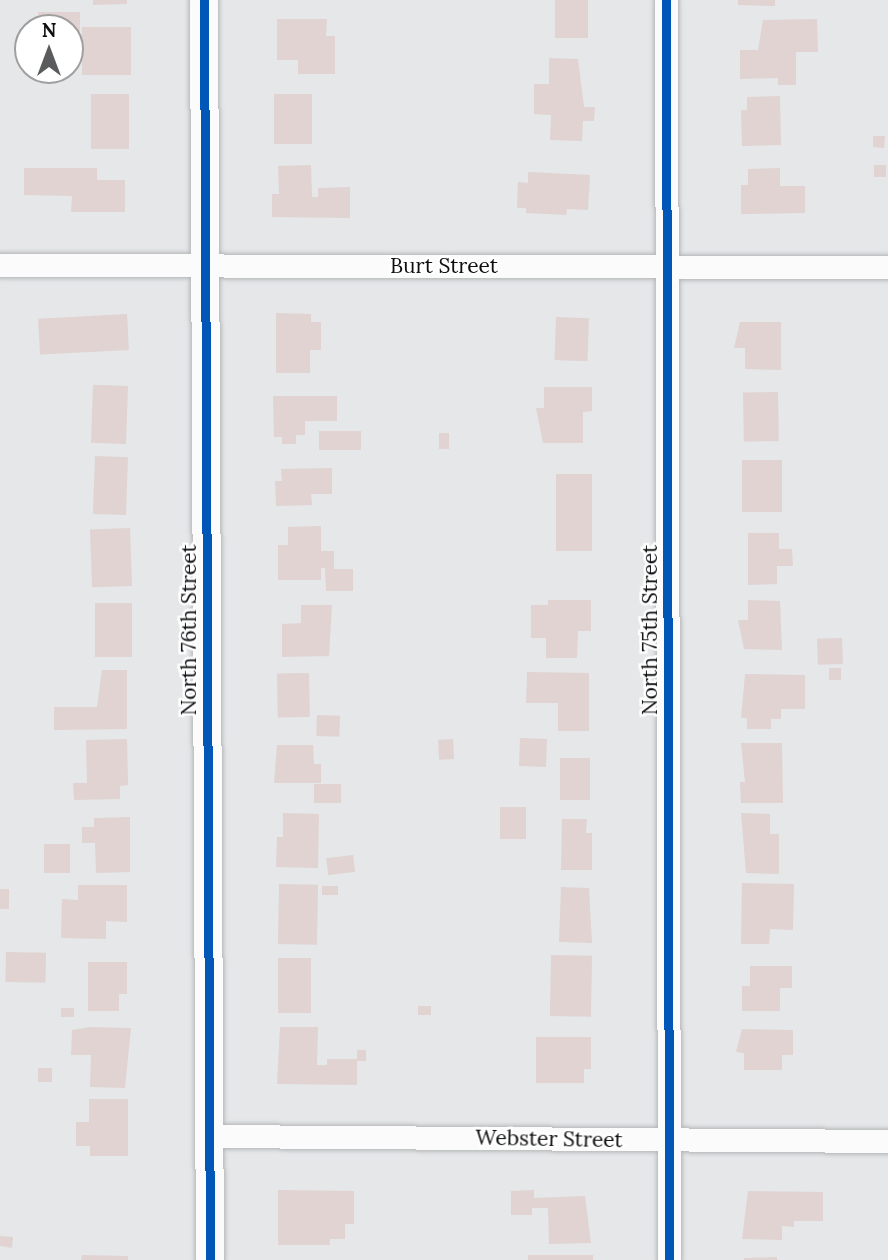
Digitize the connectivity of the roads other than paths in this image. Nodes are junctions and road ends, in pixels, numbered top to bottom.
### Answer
1 (204, 0) edge
2 (666, 0) edge
3 (204, 264) junction
4 (0, 265) edge
5 (667, 266) junction
6 (888, 267) edge
7 (210, 1136) junction
8 (669, 1140) junction
9 (888, 1141) edge
10 (211, 1260) edge
11 (669, 1260) edge

1 - 3 street, North 76th Street
2 - 5 street, North 75th Street
3 - 4 street, Burt Street
3 - 5 street, Burt Street
3 - 7 street, North 76th Street
5 - 6 street, Burt Street
5 - 8 street, North 75th Street
7 - 8 street, Webster Street
7 - 10 street, North 76th Street
8 - 9 street, Webster Street
8 - 11 street, North 75th Street

